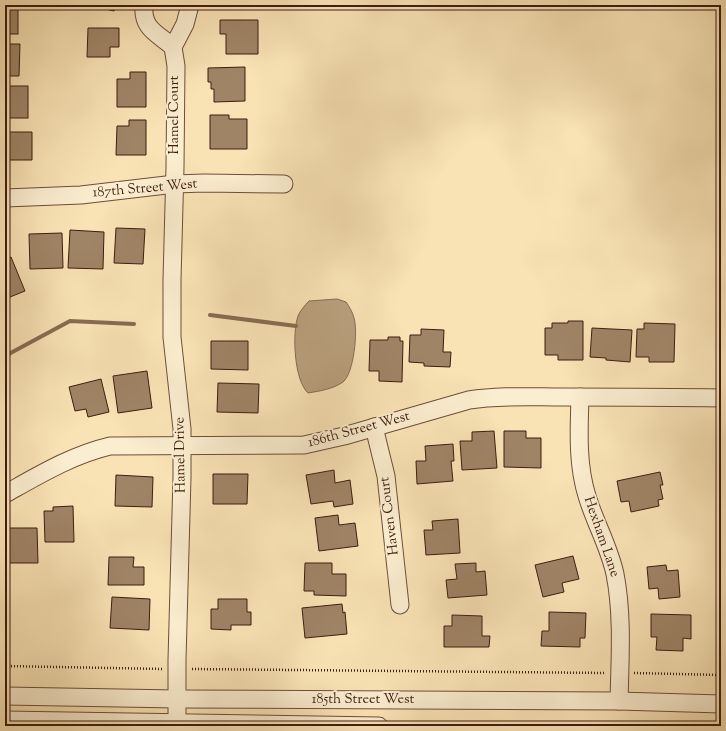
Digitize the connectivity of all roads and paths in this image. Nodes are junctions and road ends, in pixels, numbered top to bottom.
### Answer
1 (144, 5) edge
2 (188, 5) edge
3 (173, 47) junction
4 (175, 184) junction
5 (284, 184) dead end
6 (5, 198) edge
7 (580, 397) junction
8 (721, 398) edge
9 (374, 427) junction
10 (181, 445) junction
11 (5, 494) edge
12 (400, 605) dead end
13 (5, 666) edge
14 (178, 669) junction
15 (620, 673) junction
16 (721, 675) edge
17 (5, 696) edge
18 (177, 699) junction
19 (619, 701) junction
20 (721, 704) edge
21 (5, 720) edge
22 (177, 725) edge
23 (379, 726) edge

1 - 3 street
2 - 3 street
3 - 4 street, Hamel Court
4 - 5 street, 187th Street West
4 - 6 street, 187th Street West
4 - 10 street, Hamel Drive
7 - 8 street, 186th Street West
7 - 9 street, 186th Street West
7 - 15 street, Hexham Lane
9 - 10 street, 186th Street West
9 - 12 street, Haven Court
10 - 11 street, 186th Street West
10 - 14 street, Hamel Drive
13 - 14 path
14 - 15 path
14 - 18 street, Hamel Drive
15 - 16 path
15 - 19 street, Hexham Lane
17 - 18 street, 185th Street West
18 - 19 street, 185th Street West
18 - 22 street, Hamel Drive
19 - 20 street, 185th Street West
21 - 22 street, 185th Street West
22 - 23 street, 185th Street West

